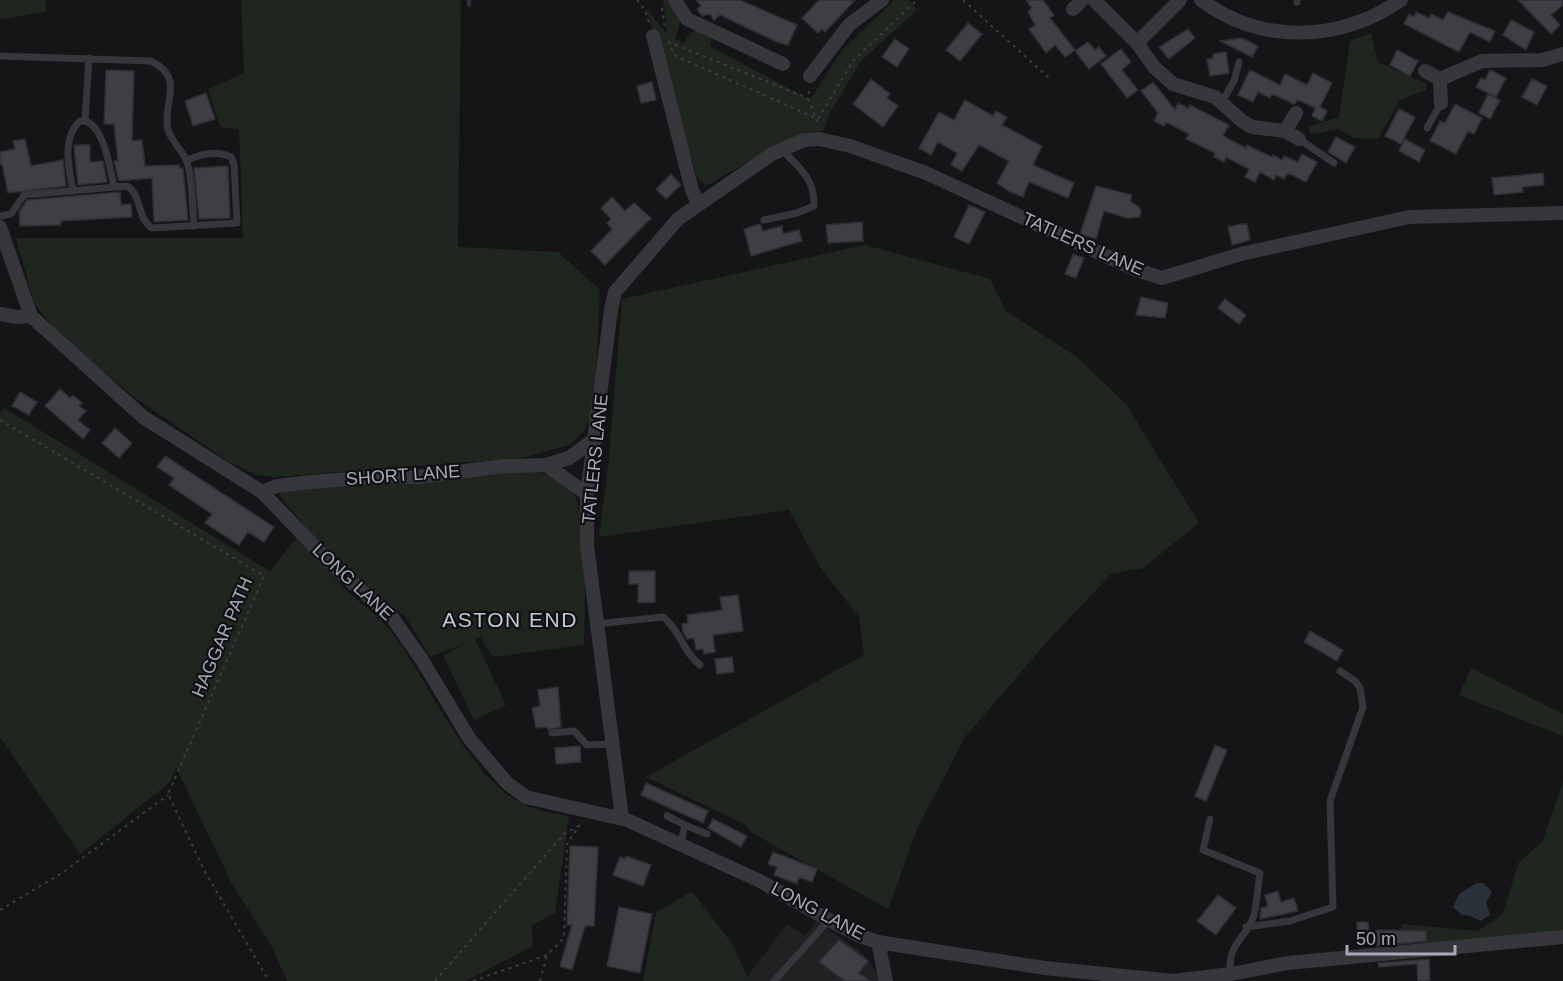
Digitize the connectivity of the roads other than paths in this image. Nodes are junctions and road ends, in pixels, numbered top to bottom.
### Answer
1 (675, 0) edge
2 (882, 0) edge
3 (1094, 0) edge
4 (1180, 0) edge
5 (1201, 0) edge
6 (1401, 0) edge
7 (661, 36) road end
8 (1137, 43) junction
9 (1563, 54) edge
10 (0, 56) edge
11 (89, 58) junction
12 (1239, 62) dead end
13 (783, 64) dead end
14 (1425, 71) dead end
15 (810, 76) road end
16 (1440, 79) junction
17 (1222, 102) junction
18 (1441, 103) joint
19 (1296, 114) dead end
20 (85, 121) junction
21 (1427, 128) dead end
22 (1285, 131) junction
23 (1299, 140) joint
24 (781, 149) junction
25 (187, 160) junction
26 (1334, 163) dead end
27 (114, 186) junction
28 (73, 191) junction
29 (698, 202) junction
30 (1563, 213) edge
31 (0, 216) edge
32 (764, 220) dead end
33 (194, 226) junction
34 (2, 236) edge
35 (0, 314) edge
36 (32, 316) junction
37 (595, 439) junction
38 (546, 465) junction
39 (262, 492) junction
40 (587, 494) junction
41 (596, 624) junction
42 (700, 665) dead end
43 (1341, 671) dead end
44 (552, 733) dead end
45 (613, 744) junction
46 (668, 816) dead end
47 (622, 818) junction
48 (1210, 819) dead end
49 (685, 825) junction
50 (707, 834) dead end
51 (681, 846) junction
52 (829, 920) junction
53 (1246, 927) junction
54 (1563, 938) edge
55 (878, 942) junction
56 (1231, 974) junction
57 (774, 981) edge
58 (886, 981) edge

1 - 13 street
2 - 15 street
3 - 8 street
4 - 8 street
5 - 6 street
7 - 29 street
8 - 17 street
9 - 16 street
10 - 11 lane
11 - 20 lane
11 - 25 lane
12 - 17 lane
14 - 16 street
16 - 18 street
17 - 22 street
18 - 21 lane
19 - 22 street
20 - 27 lane
20 - 28 lane
22 - 23 street
23 - 26 lane
24 - 29 street, TATLERS LANE
24 - 30 street, TATLERS LANE
24 - 32 lane
25 - 33 lane
25 - 33 lane
27 - 28 lane
27 - 33 lane
28 - 31 lane
29 - 37 street, TATLERS LANE
34 - 36 street
35 - 36 street
36 - 39 street, LONG LANE
37 - 38 street, SHORT LANE
37 - 40 street, TATLERS LANE
38 - 39 street, SHORT LANE
38 - 40 street
39 - 47 street, LONG LANE
40 - 41 street, TATLERS LANE
41 - 42 lane
41 - 45 street, TATLERS LANE
43 - 53 lane
44 - 45 lane
45 - 47 street, TATLERS LANE
46 - 49 lane
47 - 51 street, LONG LANE
48 - 53 lane
49 - 50 lane
49 - 51 lane
51 - 52 street, LONG LANE
52 - 55 street, LONG LANE
52 - 57 lane
53 - 56 lane
54 - 56 street, LONG LANE
55 - 56 street, LONG LANE
55 - 58 street

